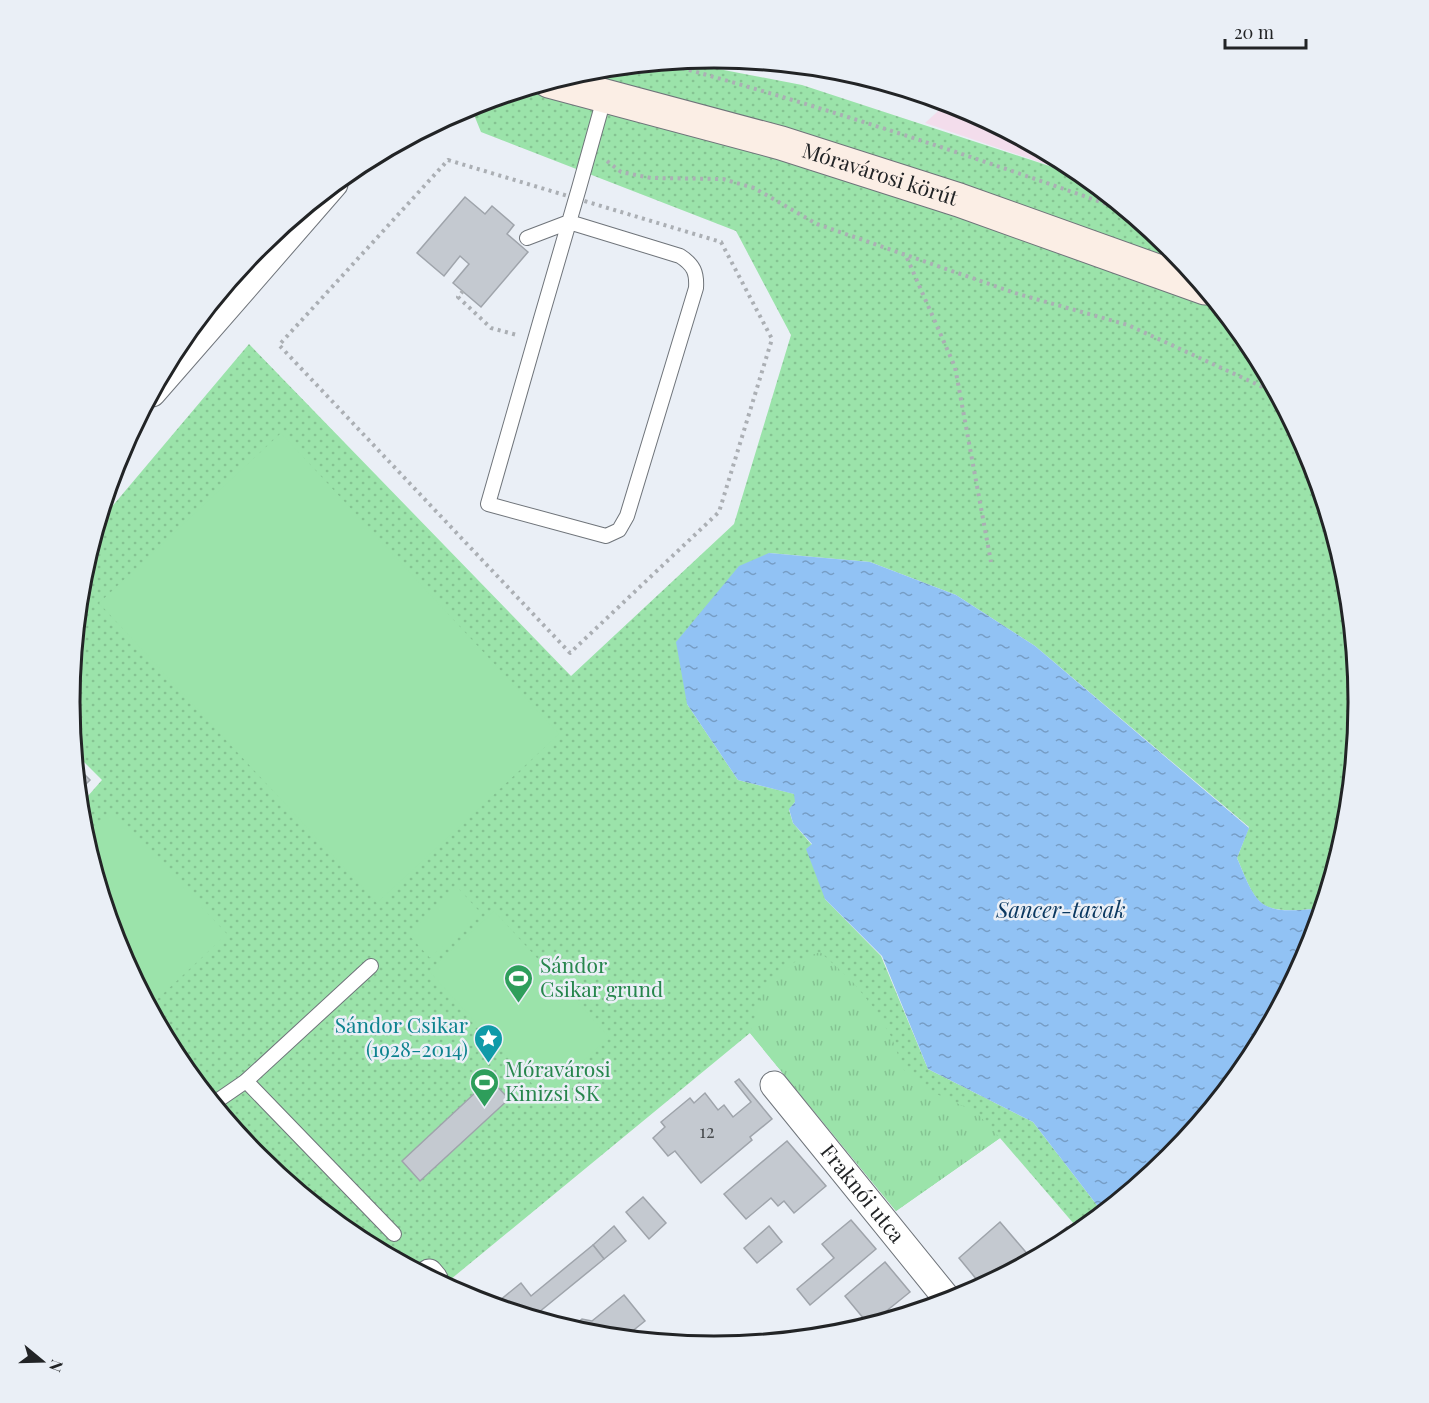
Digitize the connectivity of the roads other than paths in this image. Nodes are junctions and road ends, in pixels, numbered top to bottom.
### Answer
1 (566, 86) edge
2 (605, 96) junction
3 (569, 222) junction
4 (527, 238) dead end
5 (281, 239) edge
6 (1191, 283) edge
7 (181, 358) edge
8 (371, 966) dead end
9 (246, 1082) junction
10 (774, 1085) dead end
11 (221, 1098) edge
12 (394, 1234) dead end
13 (942, 1293) edge

1 - 2 main road, Móravárosi körút
2 - 3 lane
2 - 6 main road, Móravárosi körút
3 - 3 lane
3 - 4 lane
5 - 7 street
8 - 9 lane
9 - 11 lane
9 - 12 lane
10 - 13 street, Fraknói utca

